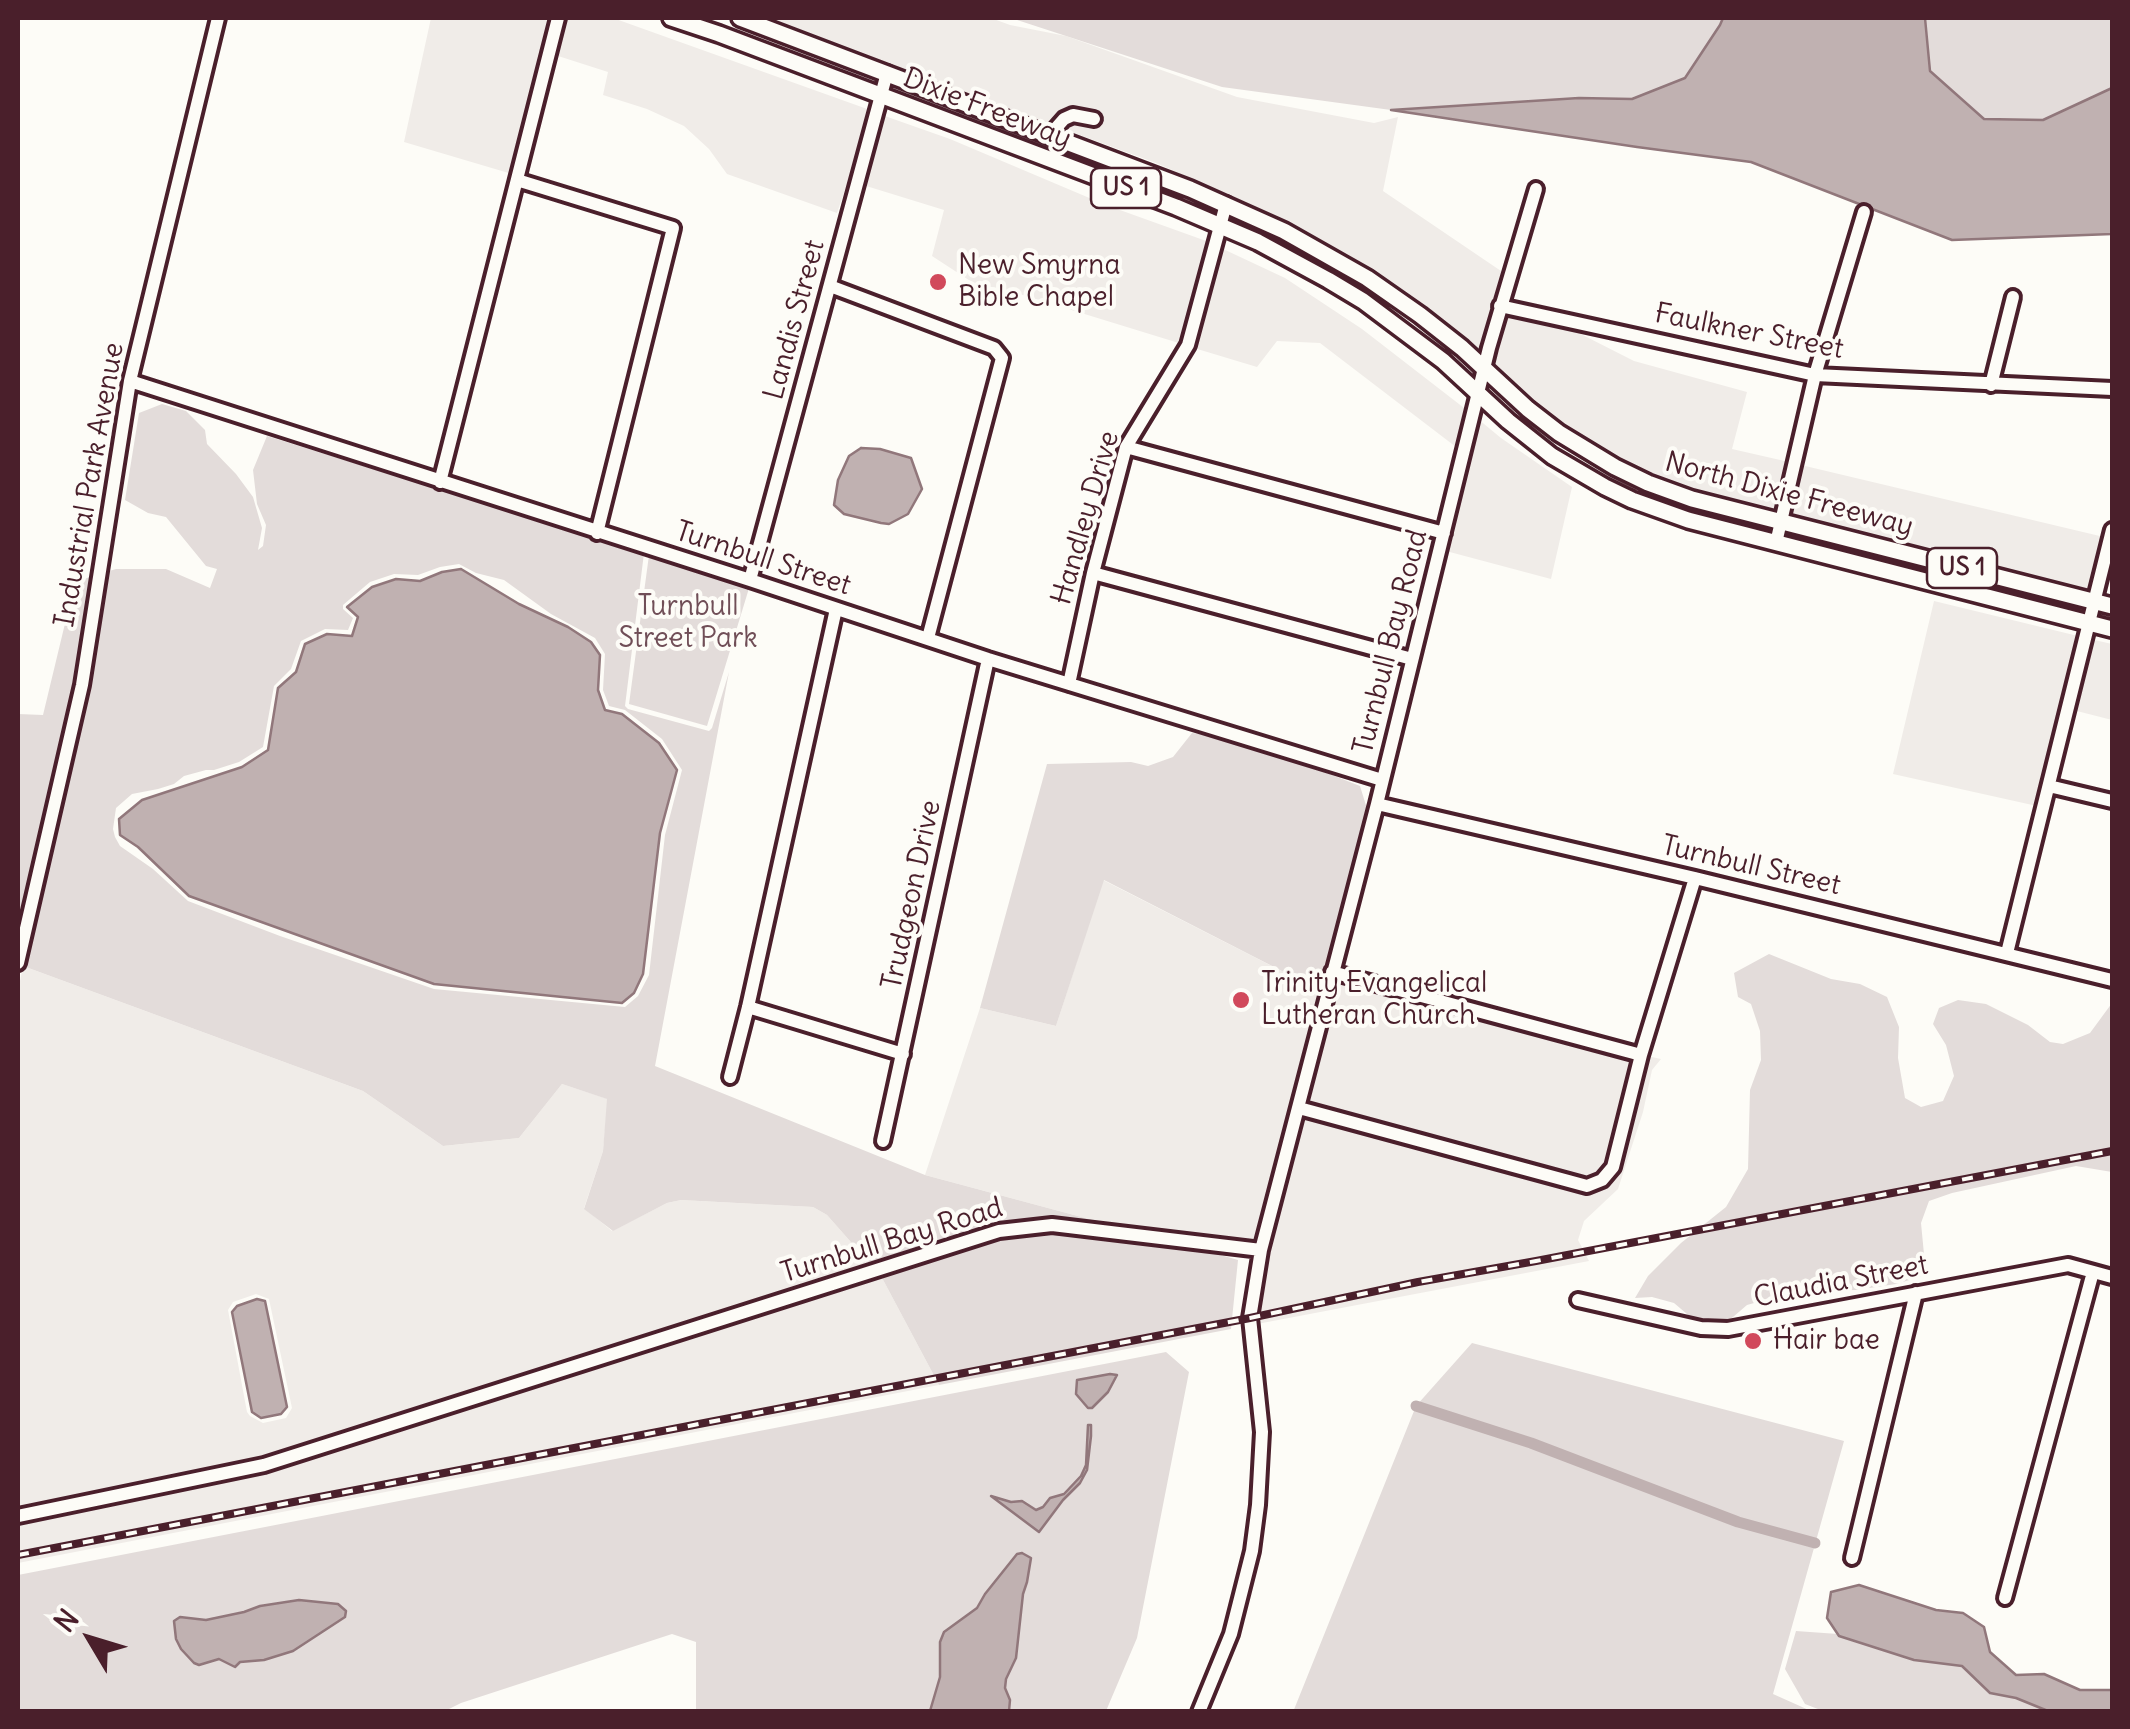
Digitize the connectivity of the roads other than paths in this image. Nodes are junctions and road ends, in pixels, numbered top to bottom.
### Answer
1 (218, 18) edge
2 (558, 18) edge
3 (671, 18) edge
4 (740, 18) edge
5 (886, 73) junction
6 (881, 95) junction
7 (1094, 119) dead end
8 (1049, 136) junction
9 (517, 180) junction
10 (1536, 189) dead end
11 (1226, 204) junction
12 (1864, 212) dead end
13 (1220, 225) junction
14 (830, 286) junction
15 (2013, 297) dead end
16 (1500, 306) junction
17 (1484, 368) junction
18 (1815, 376) junction
19 (130, 381) junction
20 (1991, 384) junction
21 (2112, 389) edge
22 (1478, 393) junction
23 (1126, 447) junction
24 (440, 482) junction
25 (1782, 522) junction
26 (2112, 530) edge
27 (597, 533) junction
28 (1444, 533) junction
29 (1776, 543) junction
30 (1093, 573) junction
31 (750, 580) junction
32 (2093, 602) junction
33 (2112, 606) edge
34 (836, 610) junction
35 (2088, 624) junction
36 (2112, 629) edge
37 (928, 638) junction
38 (1412, 658) junction
39 (988, 660) junction
40 (1068, 684) junction
41 (1382, 780) junction
42 (2049, 786) junction
43 (2112, 801) edge
44 (1376, 804) junction
45 (1694, 878) junction
46 (2007, 953) junction
47 (18, 963) edge
48 (1332, 972) junction
49 (2112, 980) edge
50 (748, 1007) junction
51 (903, 1054) junction
52 (1641, 1054) junction
53 (730, 1077) dead end
54 (1299, 1108) junction
55 (883, 1141) dead end
56 (1261, 1250) junction
57 (2093, 1272) junction
58 (2112, 1277) edge
59 (1916, 1293) junction
60 (1578, 1300) dead end
61 (18, 1516) edge
62 (1852, 1558) dead end
63 (2005, 1598) dead end
64 (1199, 1712) edge

1 - 19 street, Industrial Park Avenue
2 - 9 street
3 - 6 main road, Dixie Freeway / US 1
4 - 5 main road, Dixie Freeway / US 1
5 - 6 street, Landis Street
5 - 8 main road, Dixie Freeway / US 1
6 - 13 main road, Dixie Freeway / US 1
6 - 14 street, Landis Street
7 - 8 street
8 - 11 main road, Dixie Freeway / US 1
9 - 24 street
9 - 27 street
10 - 16 street, Turnbull Bay Road
11 - 13 street, Handley Drive
11 - 17 main road, Dixie Freeway / US 1
12 - 18 street
13 - 22 main road, Dixie Freeway / US 1
13 - 23 street, Handley Drive
14 - 31 street, Landis Street
14 - 37 street
15 - 20 street
16 - 17 street, Turnbull Bay Road
16 - 18 street, Faulkner Street
17 - 22 street, Turnbull Bay Road
17 - 25 main road, North Dixie Freeway / US 1
18 - 20 street, Faulkner Street
18 - 25 street
19 - 24 street, Turnbull Street
19 - 47 street, Industrial Park Avenue
20 - 21 street, Faulkner Street
22 - 28 street, Turnbull Bay Road
22 - 29 main road, North Dixie Freeway / US 1
23 - 28 street
23 - 30 street, Handley Drive
24 - 27 street, Turnbull Street
25 - 29 street
25 - 32 main road, North Dixie Freeway / US 1
26 - 32 street
27 - 31 street, Turnbull Street
28 - 38 street, Turnbull Bay Road
29 - 35 main road, North Dixie Freeway / US 1
30 - 38 street
30 - 40 street, Handley Drive
31 - 34 street, Turnbull Street
32 - 33 main road, North Dixie Freeway / US 1
32 - 35 street
34 - 37 street, Turnbull Street
34 - 50 street
35 - 36 main road, North Dixie Freeway / US 1
35 - 42 street
37 - 39 street, Turnbull Street
38 - 41 street, Turnbull Bay Road
39 - 40 street, Turnbull Street
39 - 51 street, Trudgeon Drive
40 - 41 street, Turnbull Street
41 - 44 street, Turnbull Bay Road
42 - 43 street
42 - 46 street
44 - 45 street, Turnbull Street
44 - 48 street, Turnbull Bay Road
45 - 46 street, Turnbull Street
45 - 52 street
46 - 49 street, Turnbull Street
48 - 52 street
48 - 54 street, Turnbull Bay Road
50 - 51 street
50 - 53 street
51 - 55 street, Trudgeon Drive
52 - 54 street
54 - 56 street, Turnbull Bay Road
56 - 61 street, Turnbull Bay Road
56 - 64 street
57 - 58 street, Claudia Street
57 - 59 street, Claudia Street
57 - 63 street
59 - 60 street, Claudia Street
59 - 62 street

